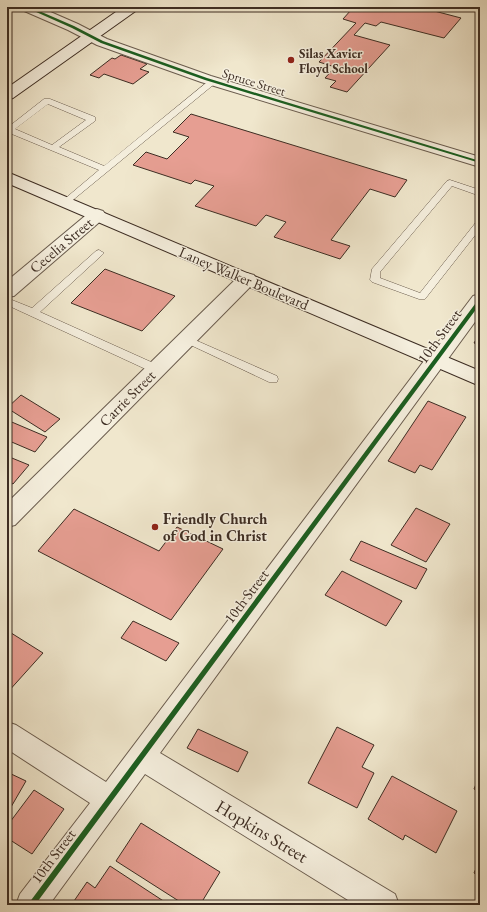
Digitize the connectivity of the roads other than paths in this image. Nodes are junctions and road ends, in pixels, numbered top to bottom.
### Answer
1 (28, 7) edge
2 (132, 7) edge
3 (91, 36) junction
4 (214, 81) junction
5 (7, 95) edge
6 (53, 148) junction
7 (480, 162) edge
8 (105, 169) junction
9 (7, 177) edge
10 (480, 193) edge
11 (65, 202) junction
12 (97, 215) junction
13 (480, 223) edge
14 (99, 253) dead end
15 (247, 279) junction
16 (7, 291) edge
17 (7, 301) edge
18 (480, 301) edge
19 (33, 312) junction
20 (186, 339) junction
21 (436, 361) junction
22 (156, 369) junction
23 (273, 378) dead end
24 (480, 379) edge
25 (7, 518) edge
26 (7, 734) edge
27 (141, 758) junction
28 (109, 800) junction
29 (31, 905) edge
30 (384, 905) edge

1 - 3 street, Spruce Street
2 - 3 street
3 - 4 street, Spruce Street
3 - 5 street
4 - 7 street, Spruce Street
4 - 8 lane
6 - 6 lane
6 - 8 lane
8 - 11 lane
9 - 11 street, Laney Walker Boulevard
10 - 13 lane
11 - 12 street, Laney Walker Boulevard
12 - 15 street, Laney Walker Boulevard
12 - 16 street, Cecelia Street
14 - 19 lane
15 - 20 street, Carrie Street
15 - 21 street, Laney Walker Boulevard
17 - 19 lane
18 - 21 street, 10th Street
19 - 22 lane
20 - 22 street, Carrie Street
20 - 23 lane
21 - 24 street, Laney Walker Boulevard
21 - 27 street, 10th Street
22 - 25 street, Carrie Street
26 - 28 street
27 - 28 street, 10th Street
27 - 30 street, Hopkins Street
28 - 29 street, 10th Street

